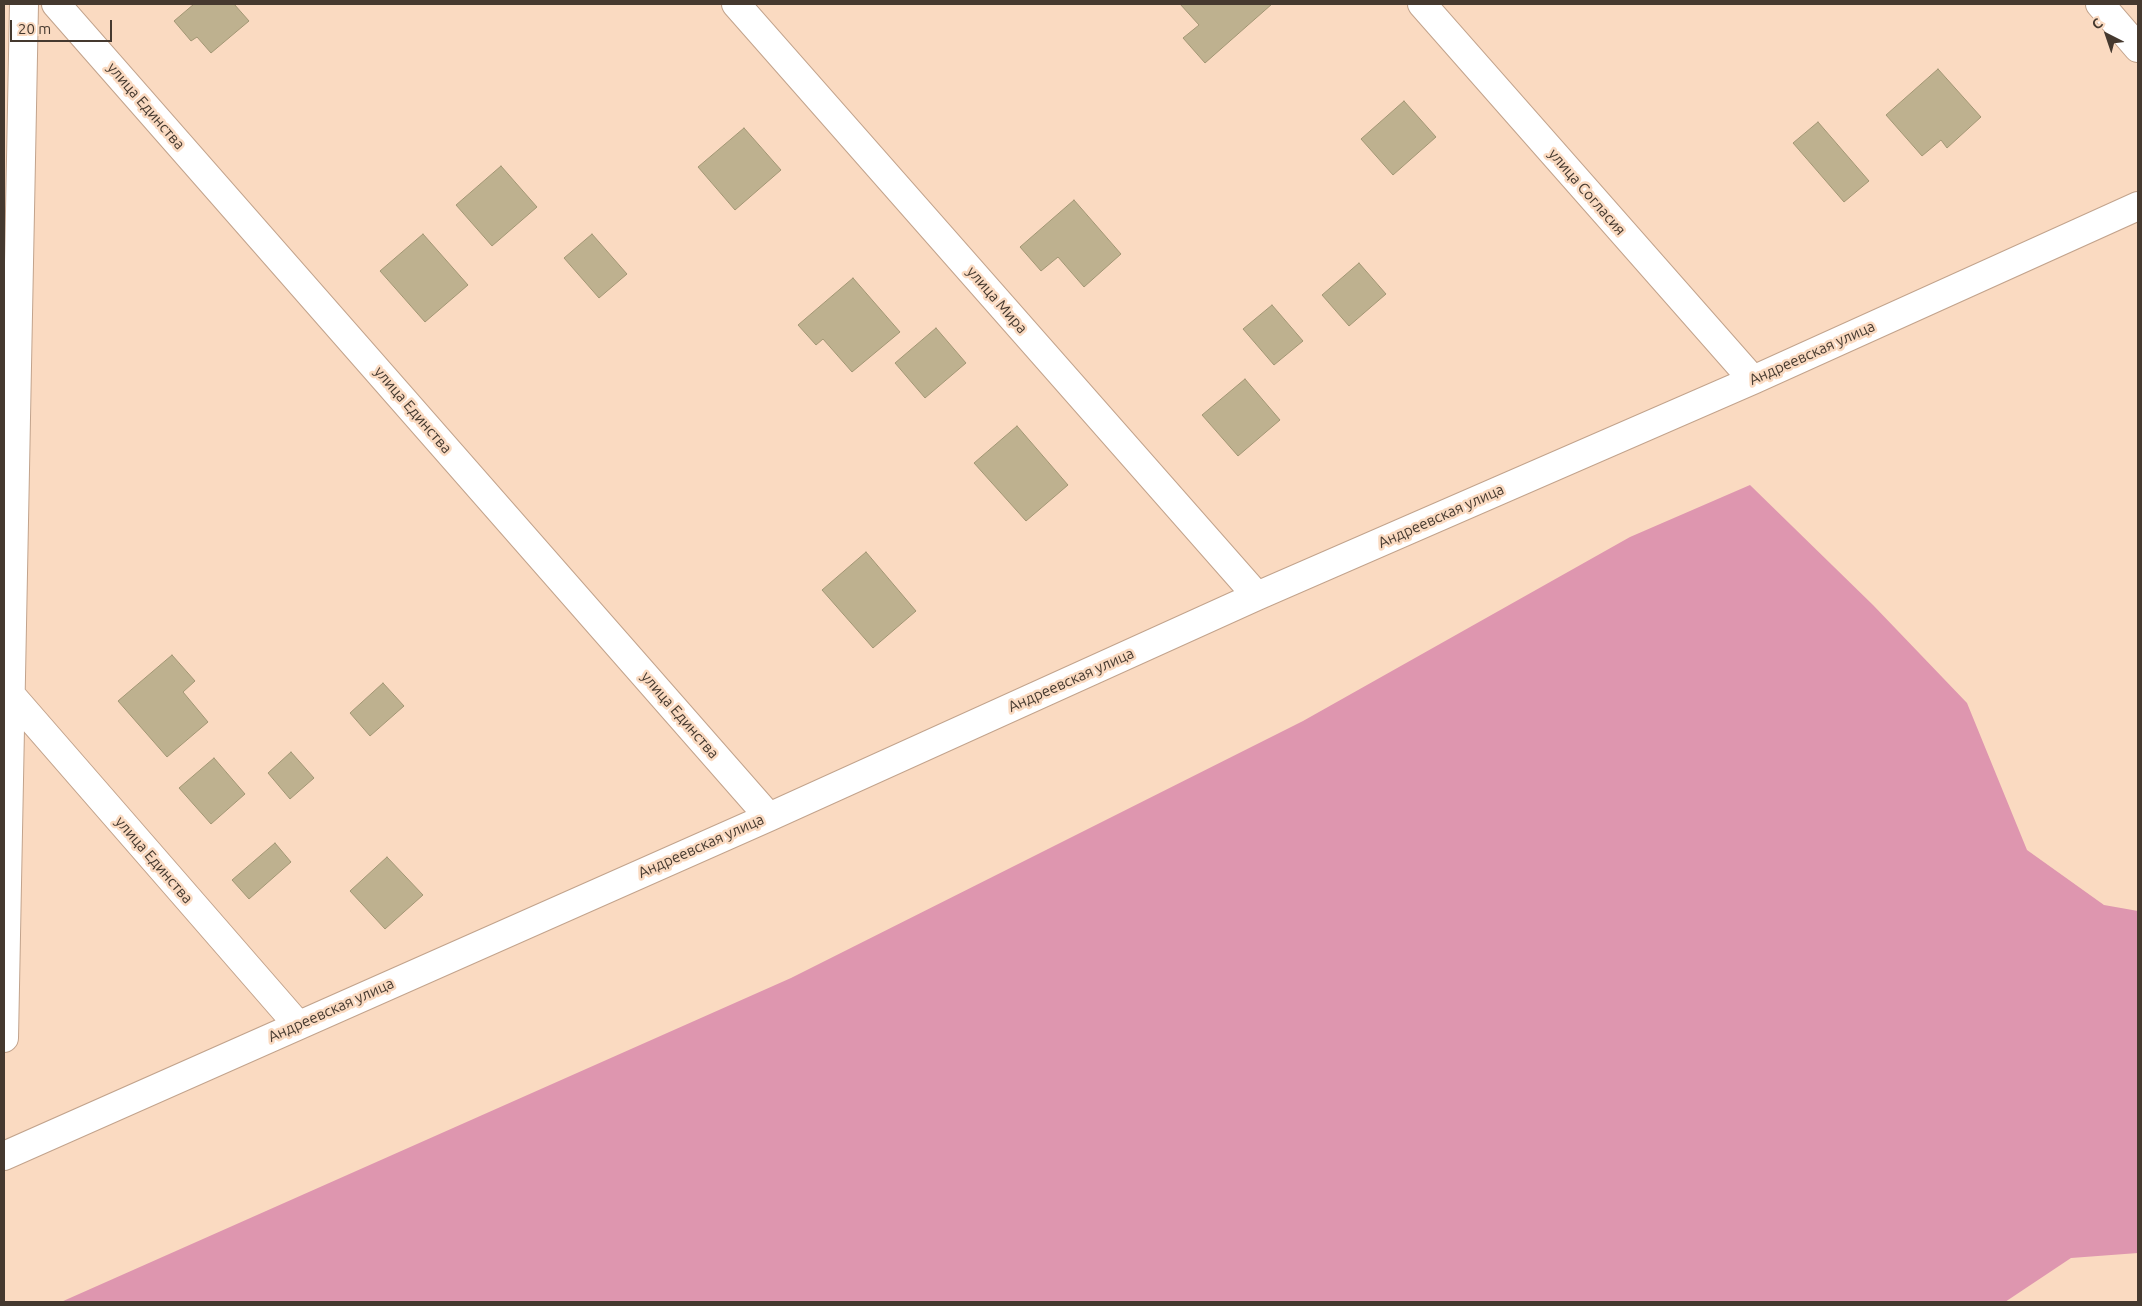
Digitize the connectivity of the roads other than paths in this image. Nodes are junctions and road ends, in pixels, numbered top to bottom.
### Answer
1 (24, 4) edge
2 (56, 4) edge
3 (736, 4) edge
4 (1422, 4) edge
5 (2100, 4) edge
6 (2138, 48) edge
7 (2138, 206) edge
8 (1753, 380) junction
9 (1257, 596) junction
10 (10, 696) junction
11 (769, 817) junction
12 (298, 1025) junction
13 (4, 1038) edge
14 (4, 1156) edge

1 - 10 street
2 - 11 street, улица Единства
3 - 9 street, улица Мира
4 - 8 street, улица Согласия
5 - 6 street
7 - 8 street, Андреевская улица
8 - 9 street, Андреевская улица
9 - 11 street, Андреевская улица
10 - 12 street, улица Единства
10 - 13 street
11 - 12 street, Андреевская улица
12 - 14 street, Андреевская улица

